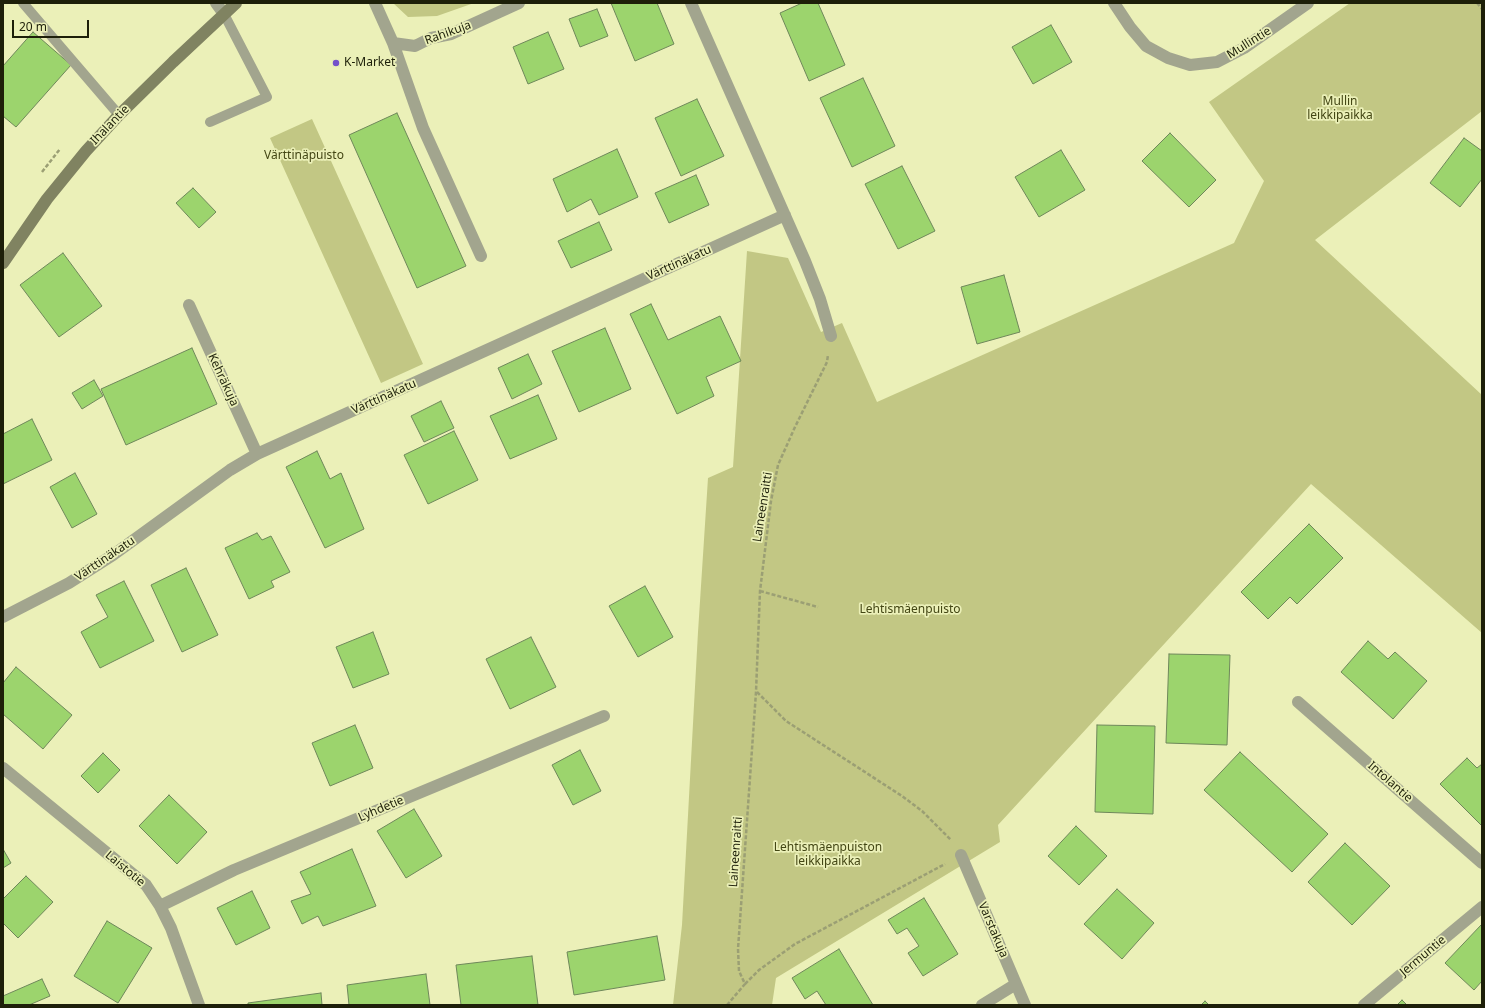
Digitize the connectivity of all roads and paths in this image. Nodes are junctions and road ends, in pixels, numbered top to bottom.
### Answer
1 (23, 3) edge
2 (216, 3) edge
3 (236, 3) edge
4 (375, 3) edge
5 (519, 3) edge
6 (691, 3) edge
7 (1114, 3) edge
8 (1308, 3) edge
9 (1477, 3) edge
10 (1482, 9) edge
11 (224, 14) junction
12 (393, 43) junction
13 (119, 115) junction
14 (210, 122) dead end
15 (785, 215) junction
16 (481, 256) dead end
17 (3, 263) edge
18 (189, 305) dead end
19 (830, 336) joint
20 (257, 454) junction
21 (760, 591) junction
22 (818, 607) dead end
23 (3, 617) edge
24 (756, 692) junction
25 (1298, 702) dead end
26 (604, 716) dead end
27 (3, 768) edge
28 (961, 854) junction
29 (1482, 863) edge
30 (160, 906) junction
31 (1482, 908) edge
32 (745, 984) junction
33 (1016, 984) junction
34 (199, 1005) edge
35 (727, 1005) edge
36 (982, 1005) edge
37 (1025, 1005) edge
38 (1364, 1005) edge

1 - 13 lane
2 - 11 street
3 - 11 street, Ihalantie
4 - 12 street
5 - 12 street, Rahikuja
6 - 15 street
7 - 8 street, Mullintie
9 - 10 path
11 - 13 street, Ihalantie
11 - 14 lane
12 - 16 street
13 - 17 street, Ihalantie
15 - 19 street
15 - 20 street, Värttinäkatu
18 - 20 street, Kehräkuja
19 - 21 path, Laineenraitti
20 - 23 street, Värttinäkatu
21 - 22 path
21 - 24 path, Laineenraitti
24 - 28 path
24 - 32 path, Laineenraitti
25 - 29 street, Intolantie
26 - 30 street, Lyhdetie
27 - 30 street, Laistotie
28 - 32 path
28 - 33 street, Varstakuja
30 - 34 street, Laistotie
31 - 38 street, Jermuntie
32 - 35 path
33 - 36 street
33 - 37 street, Varstakuja

